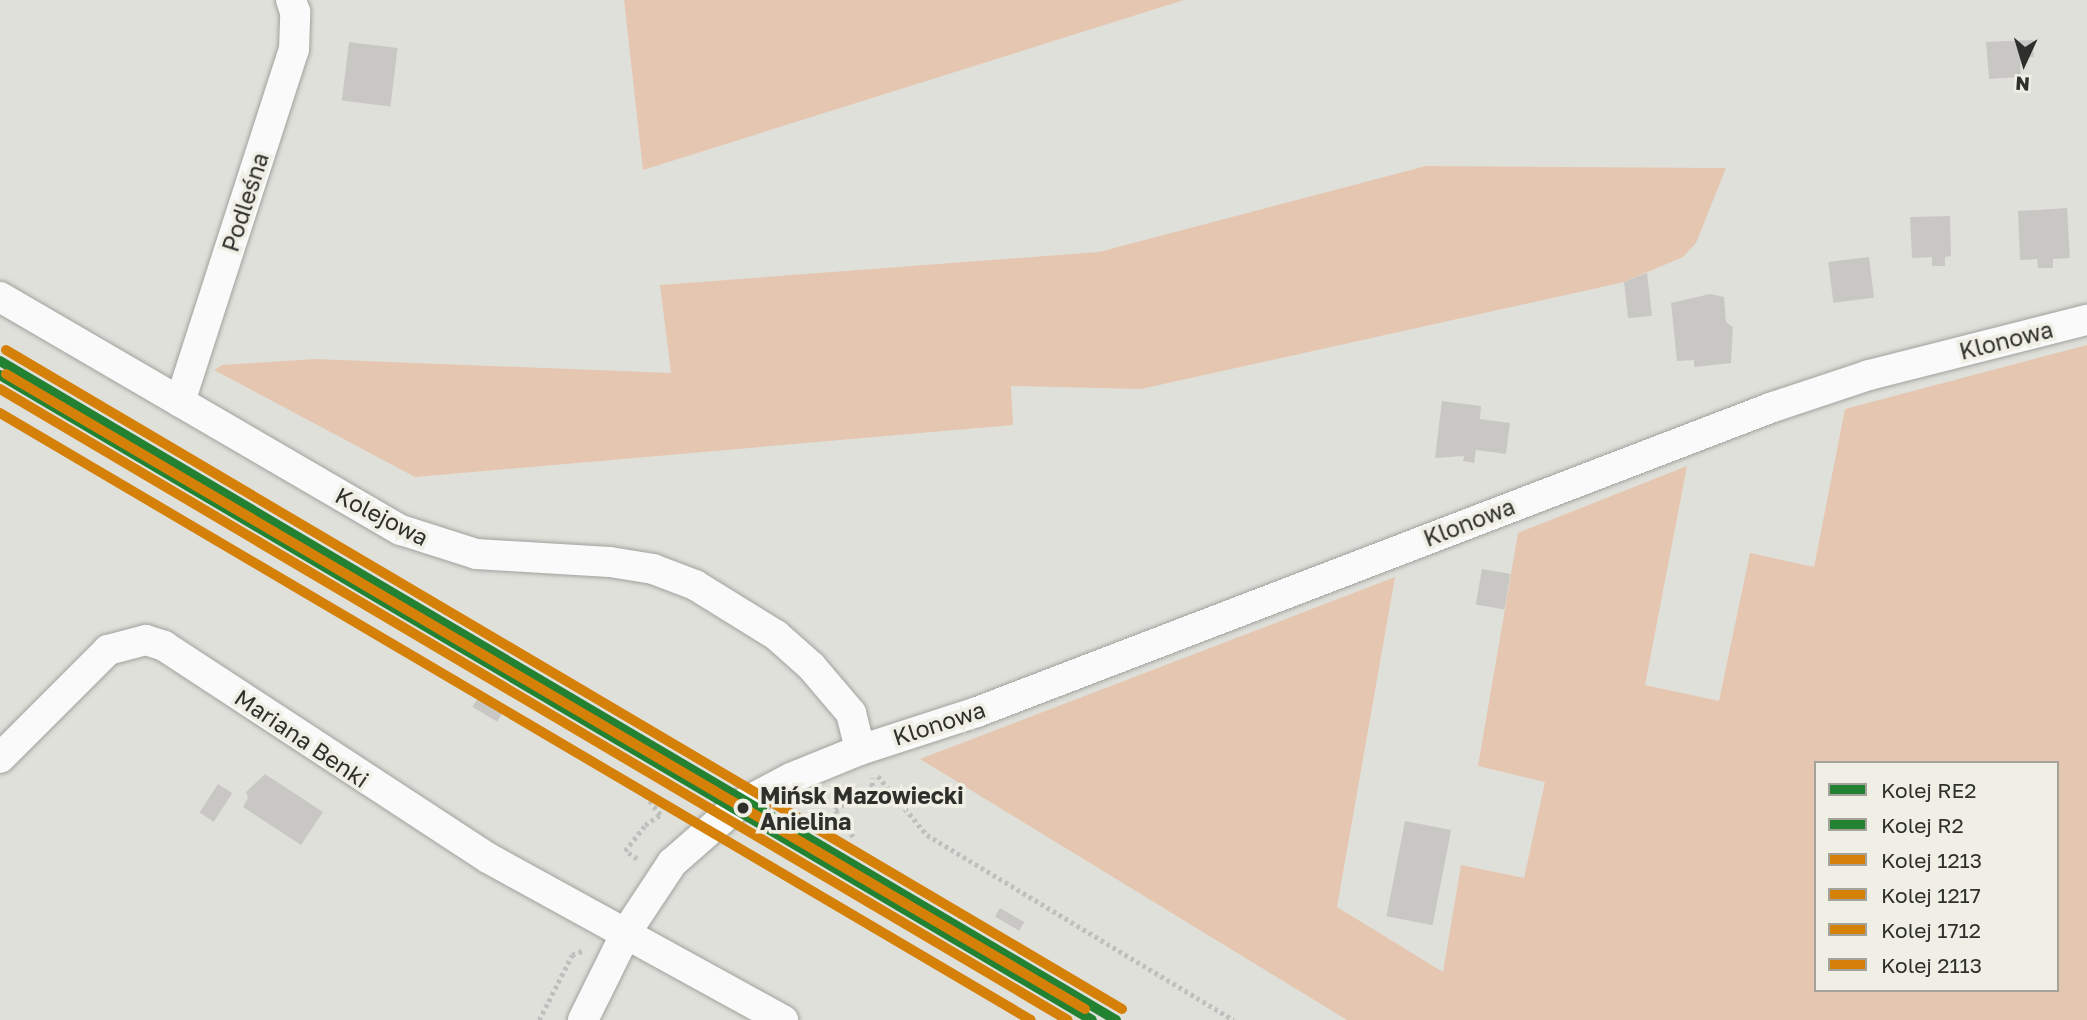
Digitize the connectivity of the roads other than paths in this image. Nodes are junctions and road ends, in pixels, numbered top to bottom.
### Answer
1 (291, 0) edge
2 (0, 296) edge
3 (2087, 320) edge
4 (180, 402) junction
5 (860, 750) junction
6 (0, 758) edge
7 (627, 931) junction
8 (583, 1020) edge
9 (783, 1020) edge

1 - 4 street, Podleśna
2 - 4 street, Kolejowa
3 - 5 street, Klonowa
4 - 5 street, Kolejowa
5 - 7 street, Klonowa
6 - 7 street, Mariana Benki
7 - 8 street, Klonowa
7 - 9 street, Mariana Benki

